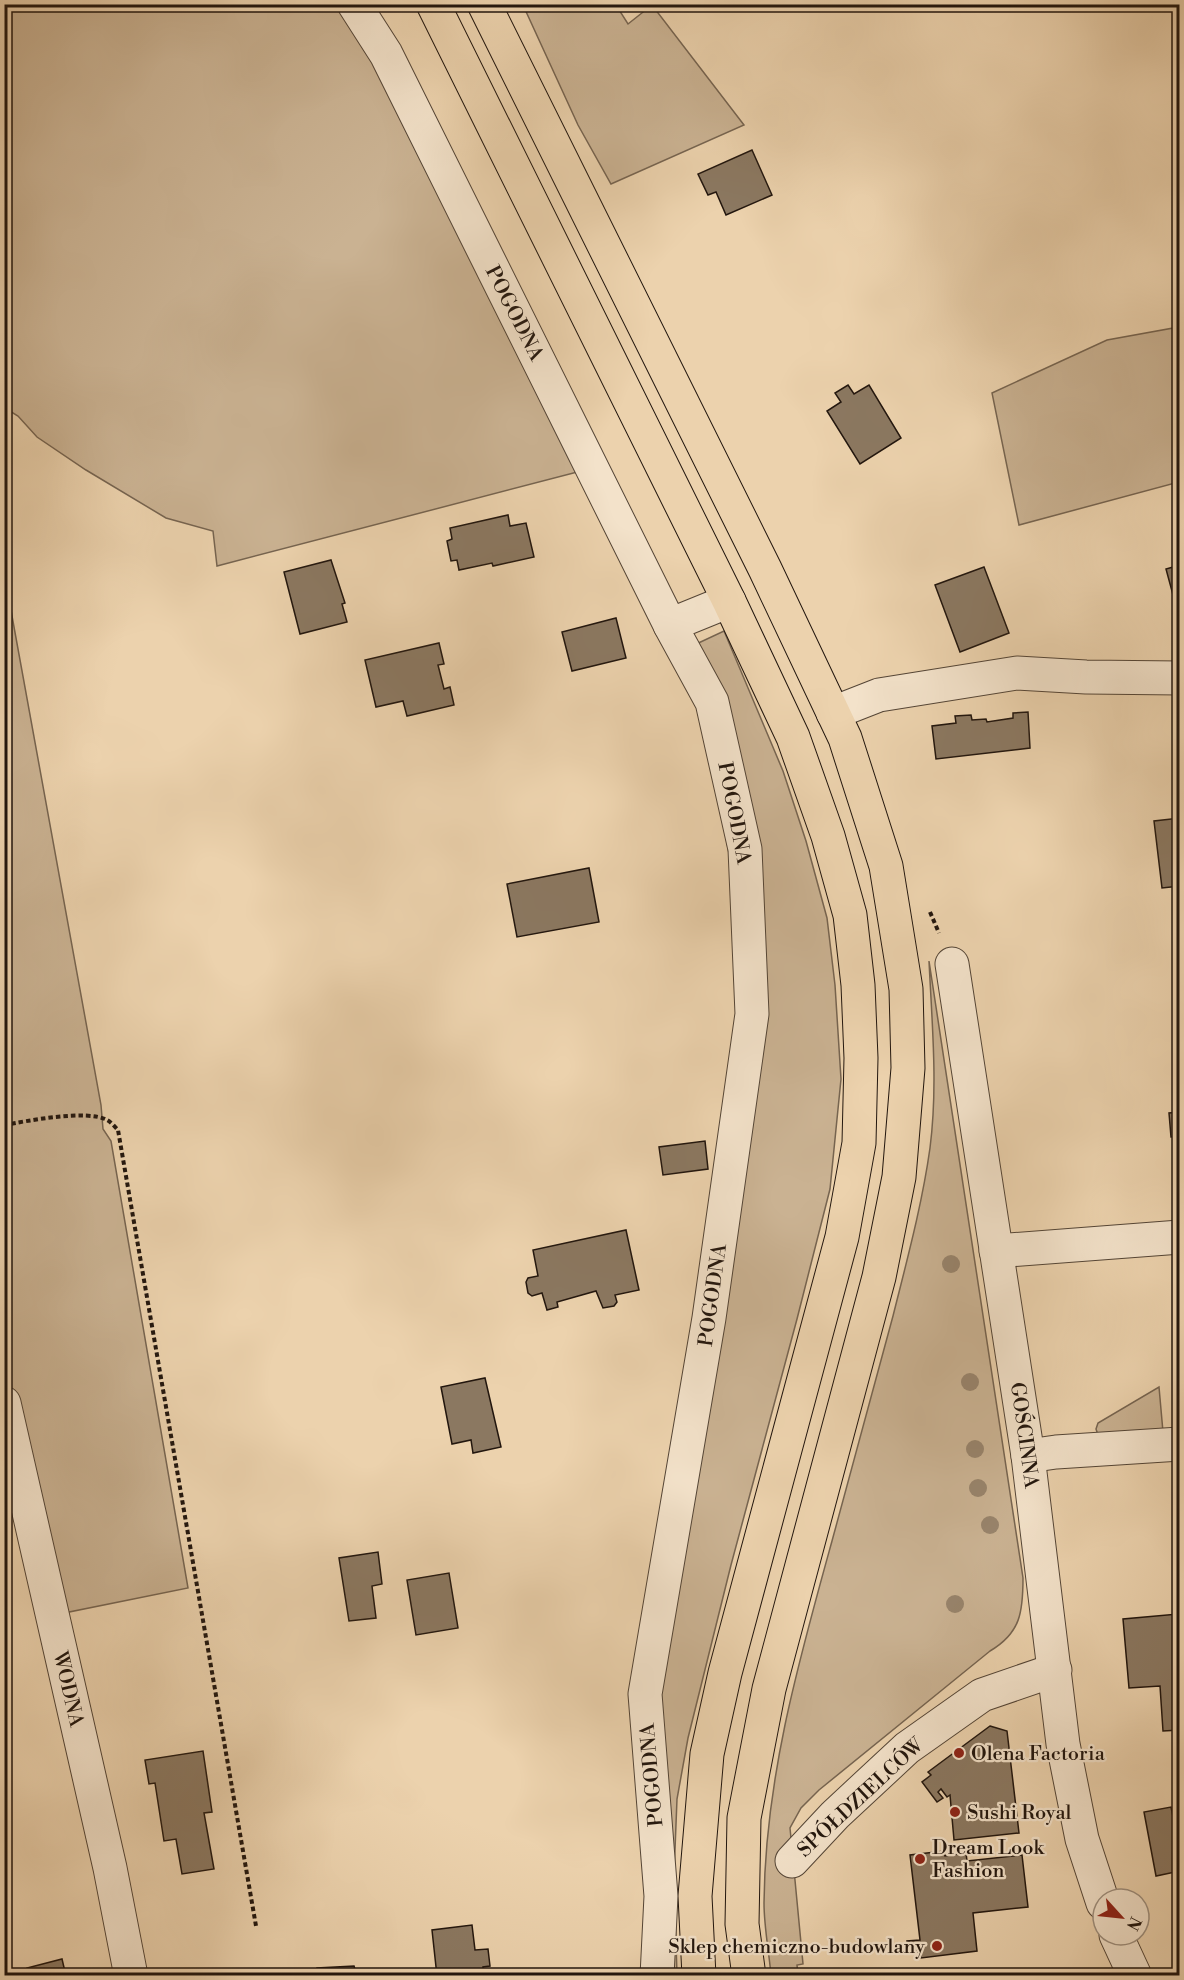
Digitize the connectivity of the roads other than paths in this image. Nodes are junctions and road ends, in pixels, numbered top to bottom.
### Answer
1 (354, 4) edge
2 (433, 4) edge
3 (484, 4) edge
4 (729, 601) junction
5 (670, 625) junction
6 (1179, 678) edge
7 (833, 713) junction
8 (952, 964) road end
9 (1179, 1237) edge
10 (996, 1251) junction
11 (4, 1403) edge
12 (1179, 1444) edge
13 (1028, 1456) junction
14 (1055, 1670) junction
15 (792, 1861) dead end
16 (1098, 1887) edge
17 (1122, 1947) edge
18 (131, 1976) edge
19 (657, 1976) edge
20 (699, 1976) edge
21 (749, 1976) edge
22 (1135, 1976) edge

1 - 5 street, POGODNA
2 - 4 main road
3 - 7 main road
4 - 5 street
4 - 20 main road
5 - 19 street, POGODNA
6 - 7 street
7 - 21 main road
8 - 10 street, GOŚCINNA
9 - 10 street
10 - 13 street, GOŚCINNA
11 - 18 street, WODNA
12 - 13 street
13 - 14 street, GOŚCINNA
14 - 15 street, SPÓŁDZIELCÓW
14 - 16 street, GOŚCINNA
17 - 22 street

